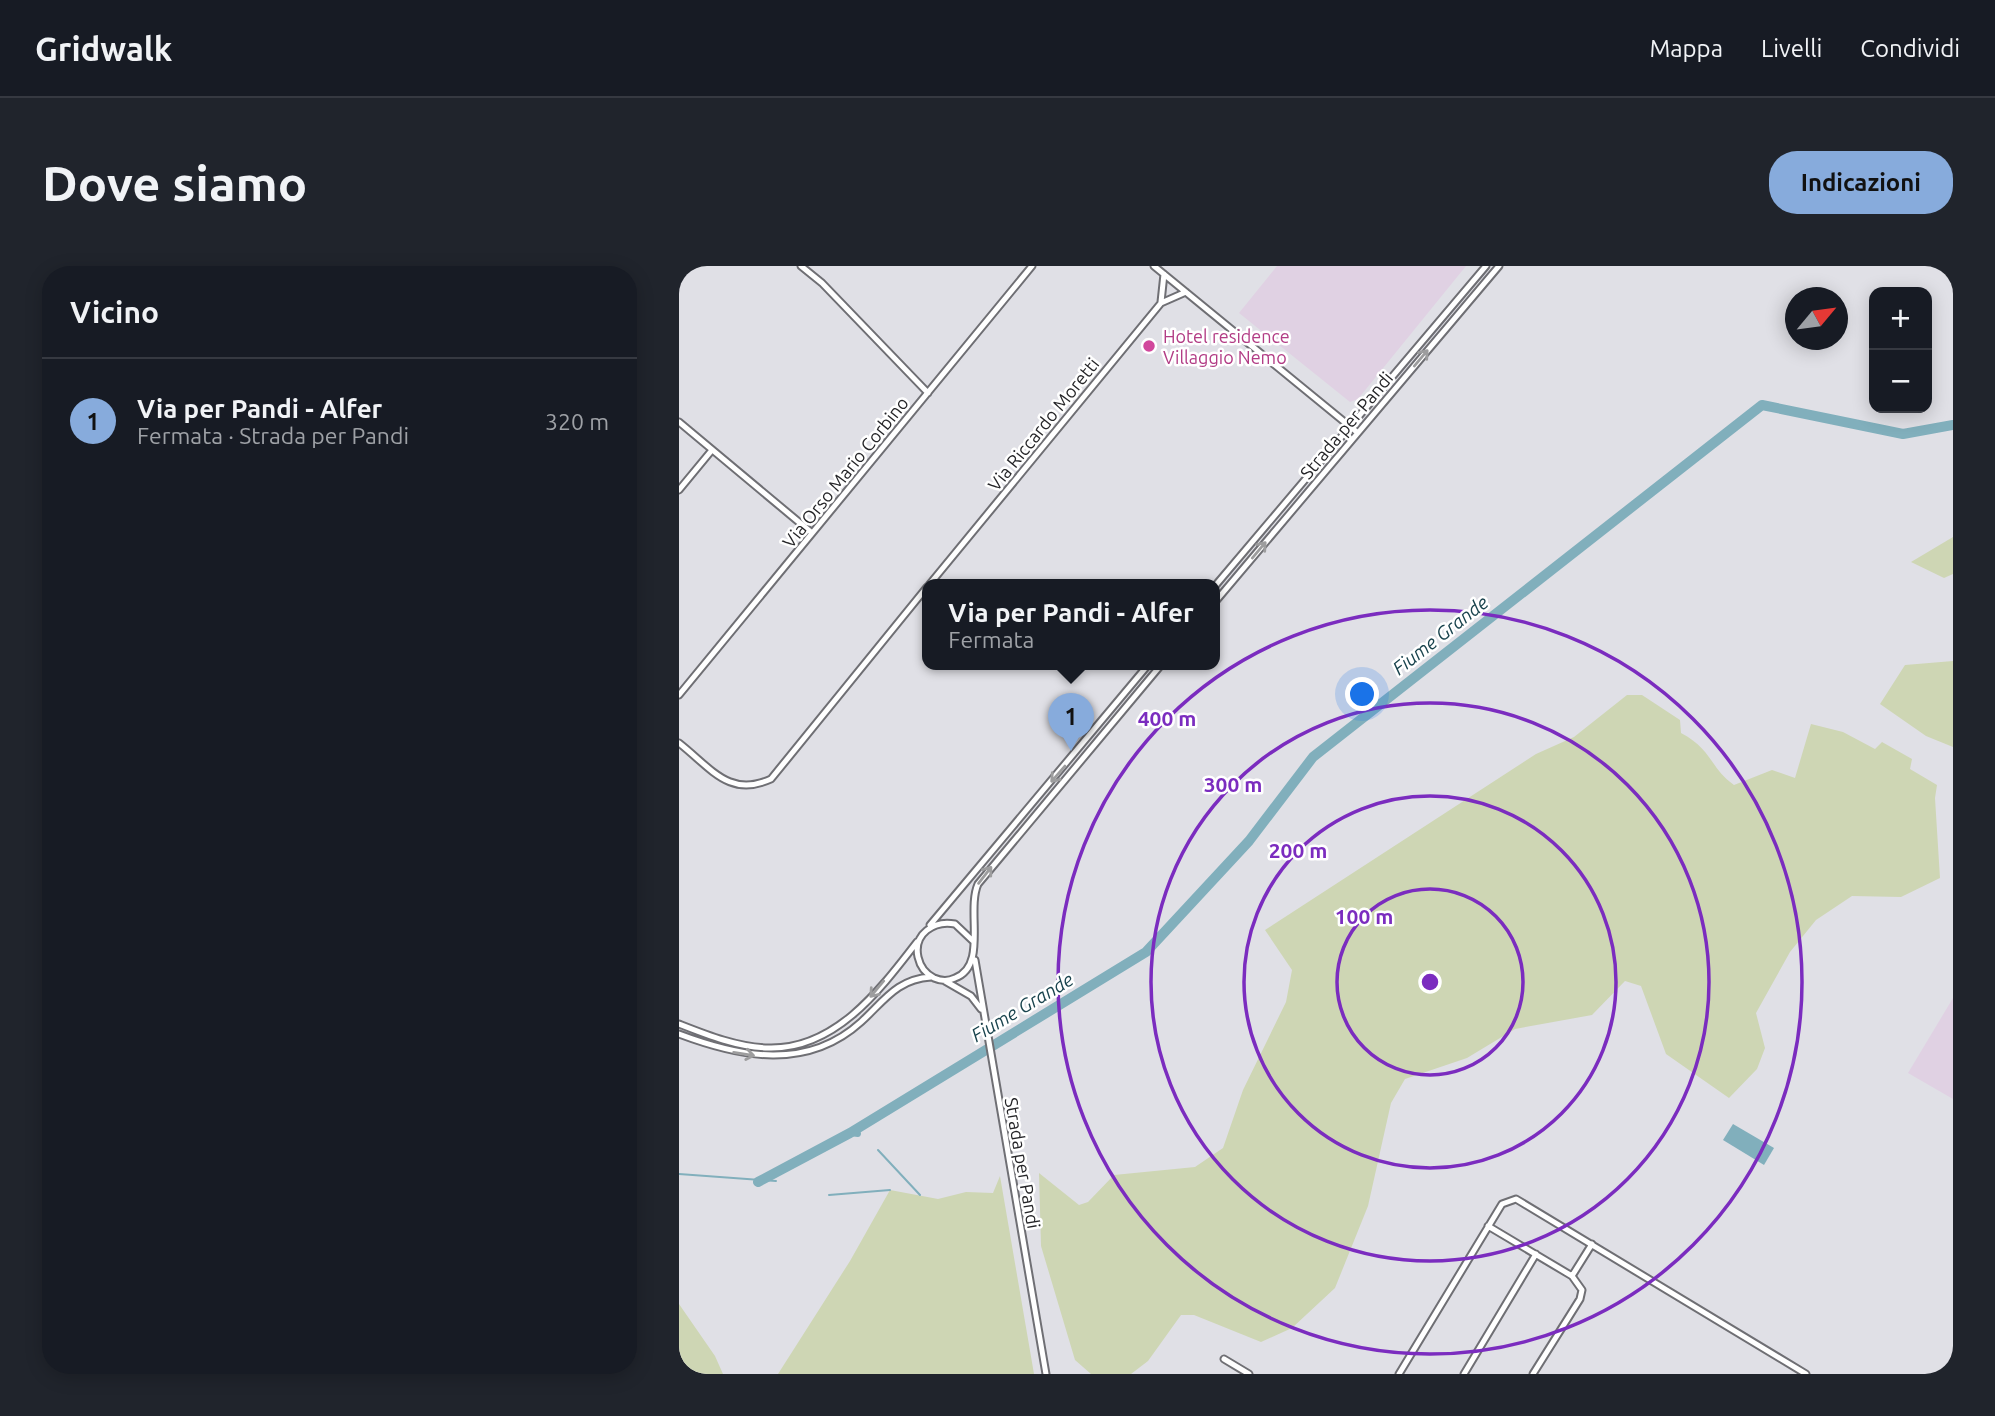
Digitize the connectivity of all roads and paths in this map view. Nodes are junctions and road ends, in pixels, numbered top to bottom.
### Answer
1 (801, 266) edge
2 (1032, 266) edge
3 (1154, 266) edge
4 (1486, 266) edge
5 (1499, 266) edge
6 (1164, 274) junction
7 (1186, 292) junction
8 (1161, 303) junction
9 (928, 393) junction
10 (679, 422) edge
11 (1349, 426) junction
12 (1358, 433) junction
13 (712, 450) junction
14 (679, 490) edge
15 (812, 534) junction
16 (934, 579) edge
17 (1220, 580) edge
18 (922, 593) edge
19 (1220, 596) edge
20 (1144, 670) edge
21 (1157, 670) edge
22 (679, 695) edge
23 (679, 743) edge
24 (923, 934) junction
25 (972, 940) junction
26 (974, 957) junction
27 (932, 977) junction
28 (940, 980) junction
29 (983, 1015) junction
30 (679, 1024) edge
31 (679, 1034) edge
32 (1488, 1226) junction
33 (1592, 1244) junction
34 (1536, 1254) junction
35 (1573, 1276) junction
36 (1224, 1359) dead end
37 (1046, 1374) edge
38 (1249, 1374) edge
39 (1399, 1374) edge
40 (1464, 1374) edge
41 (1533, 1374) edge
42 (1806, 1374) edge

1 - 9 street
2 - 9 street, Via Orso Mario Corbino
3 - 6 street
4 - 11 street, Strada per Pandi
12 -> 5 street, Strada per Pandi
6 - 7 street
6 - 8 street
7 - 8 street, Via Riccardo Moretti
7 - 11 street
8 - 16 street, Via Riccardo Moretti
9 - 15 street, Via Orso Mario Corbino
10 - 13 street
11 - 12 street
11 - 17 street, Strada per Pandi
19 -> 12 street, Strada per Pandi
13 - 14 street
13 - 15 street
15 - 22 street, Via Orso Mario Corbino
18 - 23 street, Via Riccardo Moretti
20 -> 24 street
25 -> 21 street, Strada per Pandi
24 - 25 street
24 - 27 street
24 -> 30 street
25 - 26 street, Strada per Pandi
26 - 28 street
26 - 29 street, Strada per Pandi
27 - 28 street
31 -> 27 street
28 - 29 street
29 - 37 street, Strada per Pandi
32 - 33 street
32 - 34 street
32 - 39 street
33 - 35 street
33 - 42 street
34 - 35 street
34 - 40 street
35 - 41 street
36 - 38 street

